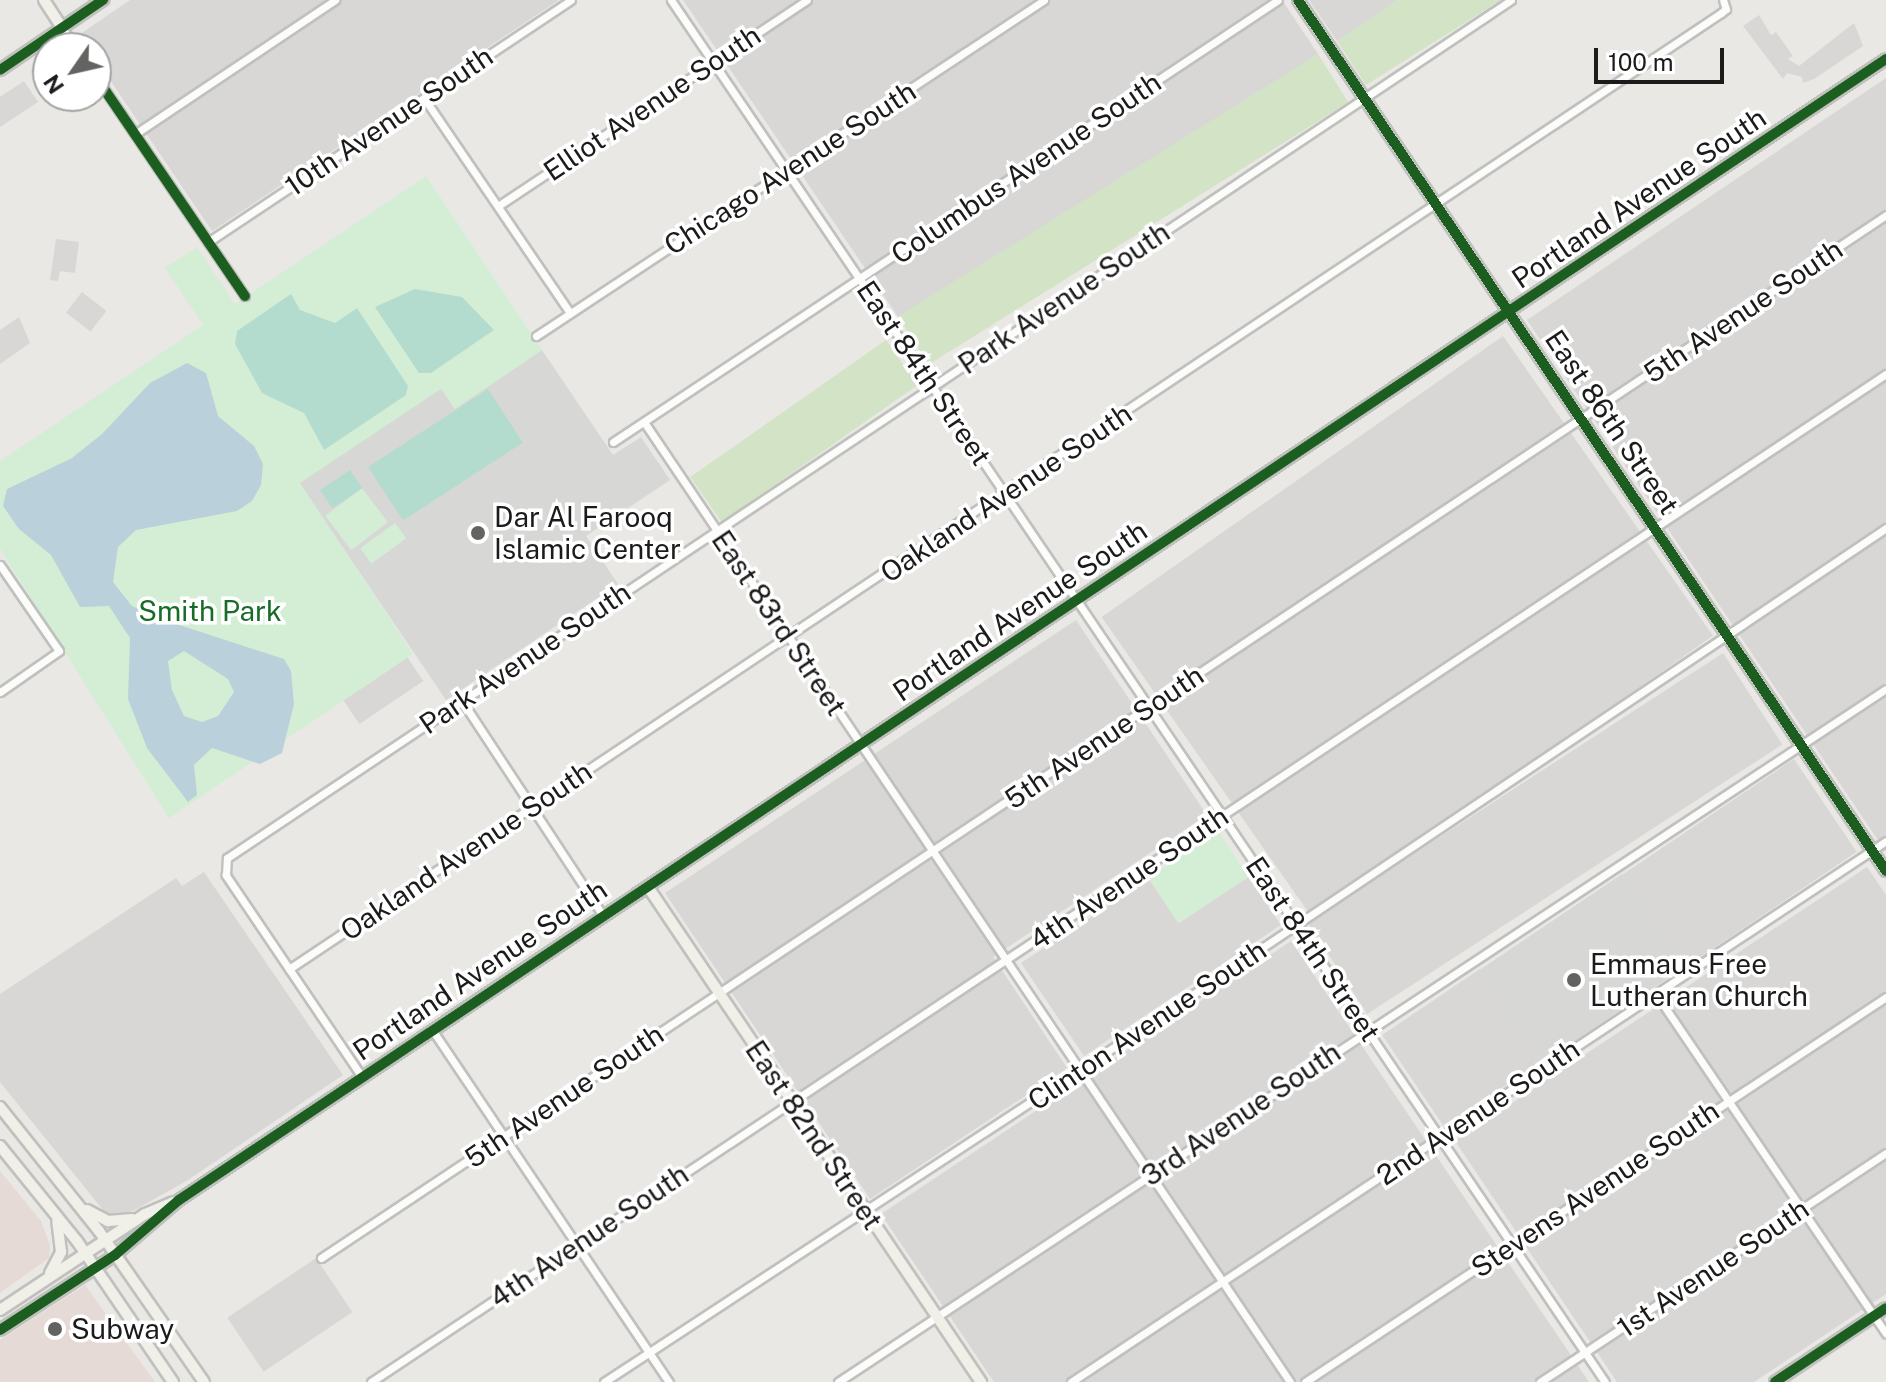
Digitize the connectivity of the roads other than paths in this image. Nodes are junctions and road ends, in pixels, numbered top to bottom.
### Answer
1 (44, 0) edge
2 (103, 0) edge
3 (335, 0) edge
4 (571, 0) edge
5 (671, 0) edge
6 (807, 0) edge
7 (1044, 0) edge
8 (1278, 0) edge
9 (1298, 0) edge
10 (1511, 0) edge
11 (1723, 0) edge
12 (62, 28) junction
13 (65, 32) edge
14 (1886, 59) edge
15 (714, 62) junction
16 (0, 70) edge
17 (424, 98) junction
18 (1364, 98) junction
19 (112, 100) edge
20 (135, 134) junction
21 (787, 170) junction
22 (1436, 205) junction
23 (498, 206) junction
24 (1886, 215) edge
25 (208, 242) junction
26 (860, 278) junction
27 (245, 296) dead end
28 (570, 313) junction
29 (1510, 314) junction
30 (536, 336) dead end
31 (1886, 374) edge
32 (933, 386) junction
33 (1582, 420) junction
34 (644, 422) junction
35 (613, 442) dead end
36 (1005, 493) junction
37 (1886, 528) edge
38 (1655, 529) junction
39 (716, 530) junction
40 (0, 565) edge
41 (1078, 601) junction
42 (1727, 635) junction
43 (789, 637) junction
44 (1886, 689) edge
45 (0, 692) edge
46 (462, 701) junction
47 (1149, 707) junction
48 (1800, 743) junction
49 (862, 745) junction
50 (531, 807) junction
51 (1223, 815) junction
52 (1886, 841) edge
53 (933, 851) junction
54 (1872, 851) junction
55 (1886, 871) edge
56 (648, 887) junction
57 (604, 917) junction
58 (1297, 925) junction
59 (1006, 959) junction
60 (289, 969) junction
61 (718, 993) junction
62 (1656, 994) junction
63 (1886, 997) edge
64 (1368, 1030) junction
65 (433, 1031) junction
66 (1080, 1070) junction
67 (362, 1077) junction
68 (791, 1101) junction
69 (1728, 1101) junction
70 (0, 1107) edge
71 (504, 1136) junction
72 (1440, 1137) junction
73 (0, 1146) edge
74 (1886, 1153) edge
75 (1150, 1174) junction
76 (76, 1199) junction
77 (179, 1200) junction
78 (51, 1208) junction
79 (1801, 1209) junction
80 (866, 1212) junction
81 (145, 1214) junction
82 (105, 1240) junction
83 (1512, 1244) junction
84 (577, 1245) junction
85 (85, 1253) junction
86 (115, 1255) junction
87 (321, 1258) dead end
88 (96, 1268) junction
89 (1223, 1281) junction
90 (40, 1283) junction
91 (1886, 1308) edge
92 (0, 1310) edge
93 (936, 1316) junction
94 (1874, 1316) junction
95 (0, 1330) edge
96 (1886, 1334) edge
97 (649, 1352) junction
98 (1585, 1352) junction
99 (173, 1382) edge
100 (204, 1382) edge
101 (371, 1382) edge
102 (604, 1382) edge
103 (669, 1382) edge
104 (838, 1382) edge
105 (981, 1382) edge
106 (1071, 1382) edge
107 (1290, 1382) edge
108 (1305, 1382) edge
109 (1540, 1382) edge
110 (1605, 1382) edge
111 (1775, 1382) edge

1 - 12 main road
2 - 12 main road
3 - 20 street
4 - 17 street, 10th Avenue South
5 - 15 street, East 84th Street
6 - 15 street, Elliot Avenue South
7 - 21 street, Chicago Avenue South
8 - 26 street, Columbus Avenue South
9 - 18 main road, East 86th Street
10 - 18 street, Park Avenue South
11 - 22 street, Oakland Avenue South
12 - 13 street
12 - 16 main road
14 - 29 main road, Portland Avenue South
15 - 21 street, East 84th Street
15 - 23 street, Elliot Avenue South
17 - 23 street
17 - 25 street, 10th Avenue South
18 - 22 main road, East 86th Street
18 - 32 street, Park Avenue South
19 - 20 street
20 - 25 street
21 - 26 street, East 84th Street
21 - 28 street, Chicago Avenue South
22 - 29 main road, East 86th Street
22 - 36 street, Oakland Avenue South
23 - 28 street
24 - 33 street, 5th Avenue South
25 - 27 street
26 - 32 street, East 84th Street
26 - 34 street, Columbus Avenue South
28 - 30 street, Chicago Avenue South
29 - 33 main road, East 86th Street
29 - 41 main road, Portland Avenue South
31 - 38 street, 4th Avenue South
32 - 36 street, East 84th Street
32 - 39 street, Park Avenue South
33 - 38 main road, East 86th Street
33 - 47 street, 5th Avenue South
34 - 35 street, Columbus Avenue South
34 - 39 street, East 83rd Street
36 - 41 street, East 84th Street
36 - 43 street, Oakland Avenue South
37 - 42 street, Clinton Avenue South
38 - 42 main road, East 86th Street
38 - 51 street, 4th Avenue South
39 - 43 street, East 83rd Street
39 - 46 street, Park Avenue South
40 - 45 street
41 - 47 street, East 84th Street
41 - 49 main road, Portland Avenue South
42 - 48 main road, East 86th Street
42 - 58 street, Clinton Avenue South
43 - 49 street, East 83rd Street
43 - 50 street, Oakland Avenue South
44 - 48 street, 3rd Avenue South
46 - 50 street
46 - 60 street, Park Avenue South
47 - 51 street, East 84th Street
47 - 53 street, 5th Avenue South
48 - 54 main road, East 86th Street
48 - 64 street, 3rd Avenue South
49 - 53 street, East 83rd Street
49 - 56 main road, Portland Avenue South
50 - 57 street
50 - 60 street, Oakland Avenue South
51 - 58 street, East 84th Street
51 - 59 street, 4th Avenue South
52 - 54 street, 2nd Avenue South
53 - 59 street, East 83rd Street
53 - 61 street, 5th Avenue South
54 - 55 main road, East 86th Street
54 - 62 street, 2nd Avenue South
56 - 57 main road, Portland Avenue South
56 - 61 main road, East 82nd Street
57 - 65 main road, Portland Avenue South
58 - 64 street, East 84th Street
58 - 66 street, Clinton Avenue South
59 - 66 street, East 83rd Street
59 - 68 street, 4th Avenue South
60 - 67 street
61 - 68 main road, East 82nd Street
61 - 71 street, 5th Avenue South
62 - 69 street
62 - 72 street, 2nd Avenue South
63 - 69 street, Stevens Avenue South
64 - 72 street, East 84th Street
64 - 75 street, 3rd Avenue South
65 - 67 main road, Portland Avenue South
65 - 71 street
66 - 75 street, East 83rd Street
66 - 80 street, Clinton Avenue South
67 - 77 main road, Portland Avenue South
68 - 80 main road, East 82nd Street
68 - 84 street, 4th Avenue South
69 - 79 street
69 - 83 street, Stevens Avenue South
70 - 76 main road
71 - 84 street
71 - 87 street, 5th Avenue South
72 - 83 street, East 84th Street
72 - 89 street, 2nd Avenue South
73 - 78 main road
74 - 79 street, 1st Avenue South
75 - 89 street, East 83rd Street
75 - 93 street, 3rd Avenue South
76 - 81 main road
76 - 82 main road
77 - 81 main road, Portland Avenue South
77 - 86 main road, Portland Avenue South
78 - 85 main road
78 - 90 main road
79 - 94 street
79 - 98 street, 1st Avenue South
80 - 93 main road, East 82nd Street
80 - 97 street, Clinton Avenue South
81 - 82 main road, Portland Avenue South
82 - 85 main road, Portland Avenue South
82 - 86 main road
83 - 98 street, East 84th Street
83 - 108 street, Stevens Avenue South
84 - 97 street
84 - 101 street, 4th Avenue South
85 - 88 main road
85 - 90 main road, Portland Avenue South
86 - 88 main road, Portland Avenue South
86 - 100 main road
88 - 95 main road, Portland Avenue South
88 - 99 main road
89 - 106 street, 2nd Avenue South
89 - 107 street, East 83rd Street
90 - 92 main road, Portland Avenue South
91 - 94 main road
93 - 104 street, 3rd Avenue South
93 - 105 main road, East 82nd Street
94 - 96 street
94 - 111 main road
97 - 102 street, Clinton Avenue South
97 - 103 street
98 - 109 street, 1st Avenue South
98 - 110 street, East 84th Street

